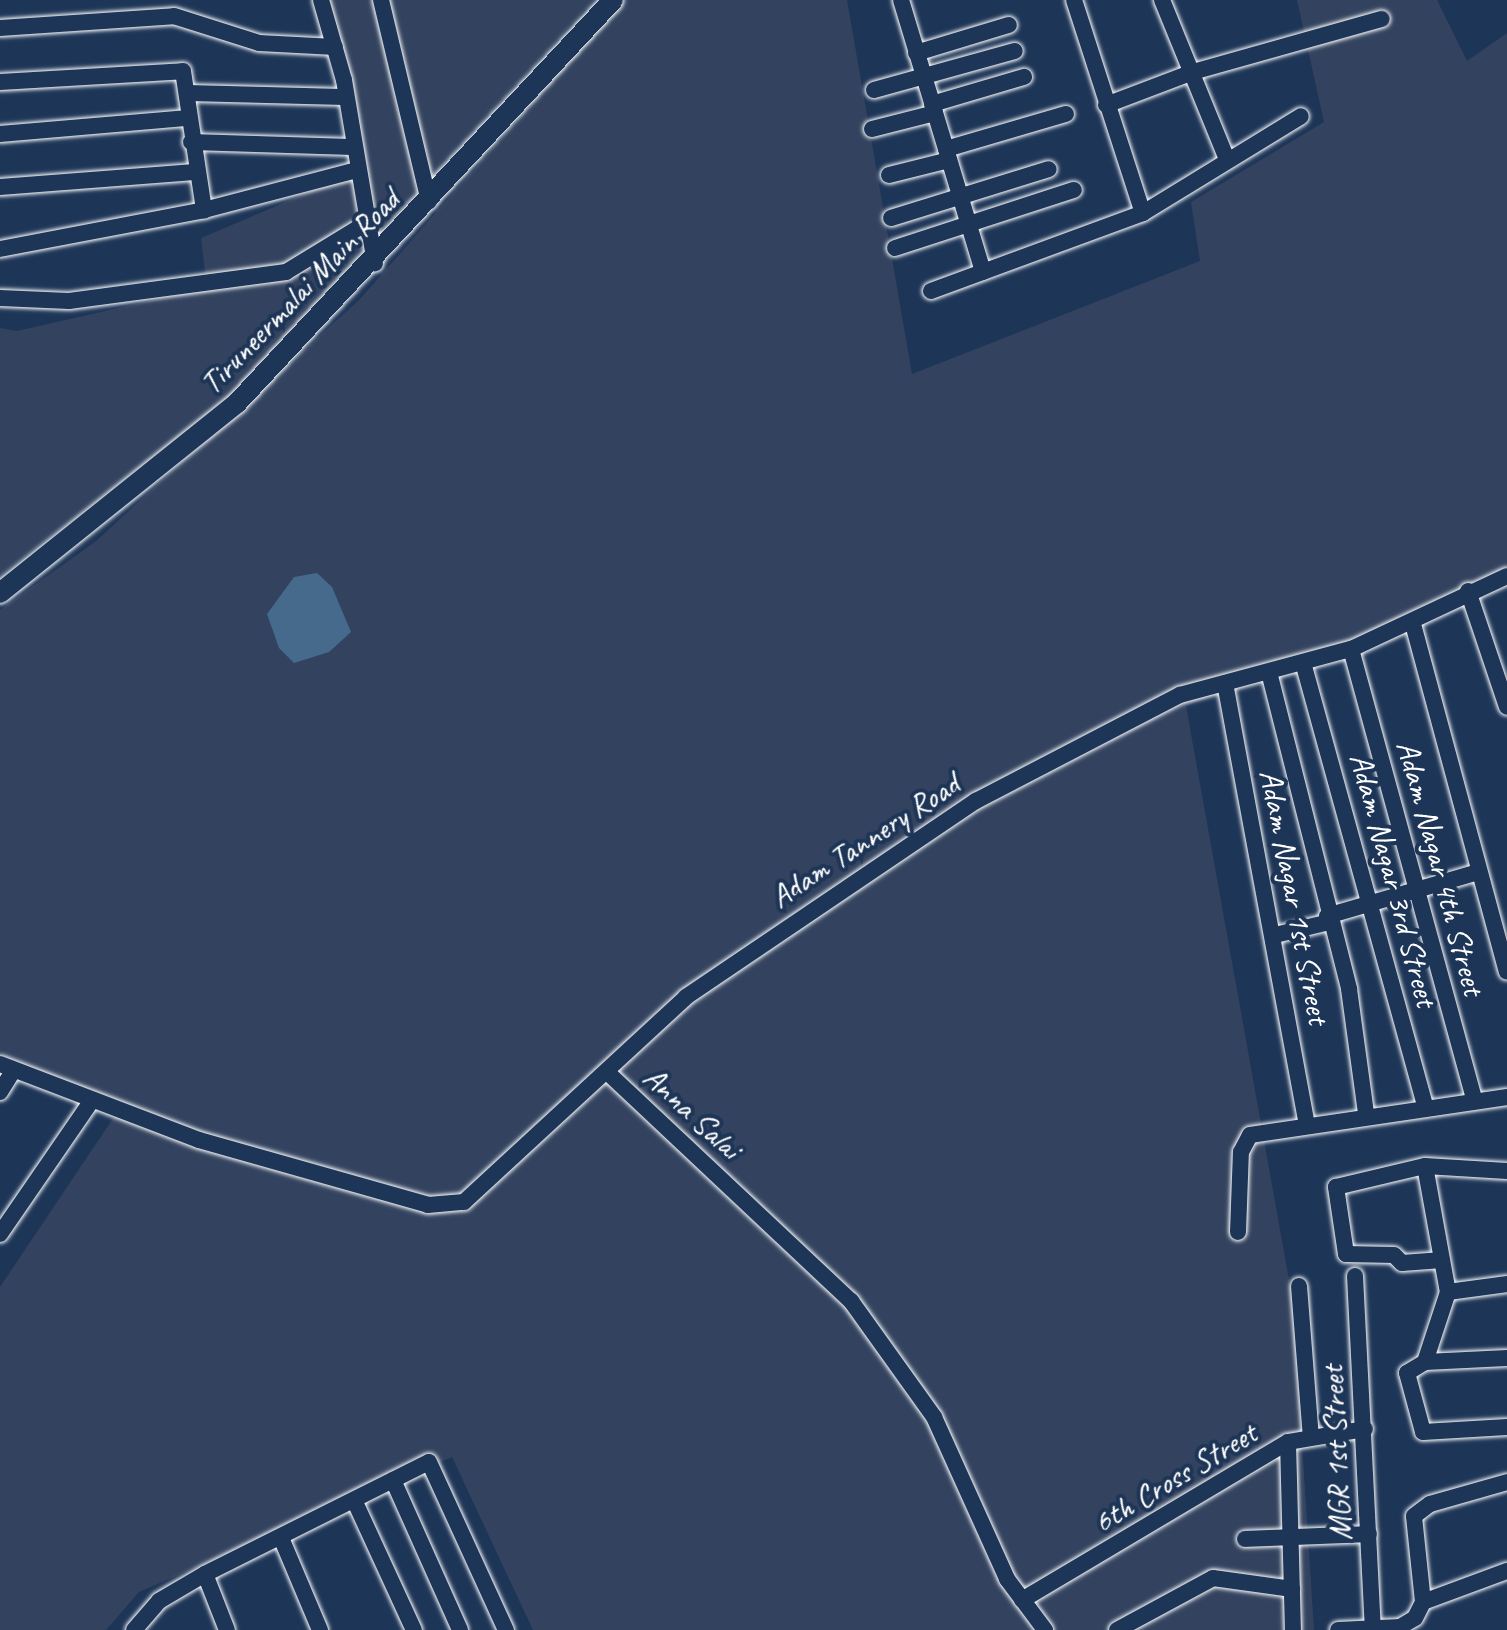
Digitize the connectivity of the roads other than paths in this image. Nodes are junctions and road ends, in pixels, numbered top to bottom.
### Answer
1 (321, 0) edge
2 (381, 0) edge
3 (613, 0) edge
4 (901, 0) edge
5 (1074, 0) edge
6 (1167, 1) edge
7 (1382, 19) dead end
8 (1009, 25) dead end
9 (0, 28) edge
10 (335, 47) junction
11 (1015, 51) dead end
12 (916, 53) junction
13 (1193, 72) junction
14 (1024, 77) dead end
15 (924, 79) junction
16 (0, 82) edge
17 (874, 90) dead end
18 (187, 93) junction
19 (345, 97) junction
20 (1106, 105) junction
21 (933, 108) junction
22 (1066, 114) dead end
23 (1301, 116) dead end
24 (188, 118) junction
25 (872, 129) dead end
26 (0, 134) edge
27 (191, 142) junction
28 (352, 147) junction
29 (948, 154) junction
30 (1226, 157) junction
31 (1049, 169) dead end
32 (357, 170) junction
33 (194, 172) junction
34 (889, 175) dead end
35 (0, 187) edge
36 (1074, 190) dead end
37 (961, 197) junction
38 (429, 201) junction
39 (204, 210) junction
40 (1143, 213) junction
41 (891, 218) dead end
42 (365, 224) junction
43 (970, 226) junction
44 (895, 248) dead end
45 (0, 249) edge
46 (375, 263) junction
47 (983, 272) junction
48 (931, 291) dead end
49 (0, 298) edge
50 (1507, 576) edge
51 (1468, 591) junction
52 (0, 593) edge
53 (1413, 624) junction
54 (1351, 649) junction
55 (1304, 666) junction
56 (1270, 676) junction
57 (1225, 683) junction
58 (1507, 707) edge
59 (1475, 873) junction
60 (1414, 891) junction
61 (1372, 903) junction
62 (1328, 919) junction
63 (1275, 935) junction
64 (1507, 972) edge
65 (6, 1069) edge
66 (607, 1072) junction
67 (0, 1092) edge
68 (1507, 1097) edge
69 (92, 1100) junction
70 (1475, 1101) junction
71 (1426, 1109) junction
72 (1366, 1113) junction
73 (1306, 1122) junction
74 (1425, 1166) junction
75 (1507, 1171) edge
76 (1238, 1232) dead end
77 (0, 1234) edge
78 (1442, 1260) junction
79 (1355, 1276) dead end
80 (1507, 1284) edge
81 (1299, 1286) dead end
82 (1448, 1292) junction
83 (1507, 1358) edge
84 (1425, 1362) junction
85 (1507, 1427) edge
86 (1365, 1429) junction
87 (1311, 1437) junction
88 (1288, 1442) junction
89 (393, 1480) junction
90 (1507, 1482) edge
91 (355, 1502) junction
92 (1369, 1534) junction
93 (1245, 1539) dead end
94 (282, 1540) junction
95 (1293, 1540) junction
96 (1507, 1571) edge
97 (205, 1574) junction
98 (1292, 1589) junction
99 (1022, 1600) junction
100 (1423, 1602) junction
101 (1418, 1624) edge
102 (1373, 1627) junction
103 (134, 1630) edge
104 (227, 1630) edge
105 (320, 1630) edge
106 (414, 1630) edge
107 (460, 1630) edge
108 (506, 1630) edge
109 (1045, 1630) edge
110 (1117, 1630) edge
111 (1293, 1630) edge
112 (1338, 1630) edge

1 - 10 street
2 - 38 street
3 - 38 main road, Tiruneermalai Main Road
4 - 12 street
5 - 20 street
6 - 13 street
7 - 13 street
8 - 12 street
9 - 10 street
10 - 19 street
11 - 15 street
12 - 15 street
13 - 20 street
13 - 30 street
14 - 21 street
15 - 17 street
15 - 21 street
16 - 18 street
18 - 19 street
18 - 24 street
19 - 28 street
20 - 40 street
21 - 25 street
21 - 29 street
22 - 29 street
23 - 30 street
24 - 26 street
24 - 27 street
27 - 28 street
27 - 33 street
28 - 32 street
29 - 34 street
29 - 37 street
30 - 40 street
31 - 37 street
32 - 39 street
32 - 42 street
33 - 35 street
33 - 39 street
36 - 43 street
37 - 41 street
37 - 43 street
38 - 46 main road, Tiruneermalai Main Road
39 - 45 street
40 - 47 street
42 - 46 street
42 - 49 street
43 - 44 street
43 - 47 street
46 - 52 main road, Tiruneermalai Main Road
47 - 48 street
50 - 51 street, Adam Tannery Road
51 - 53 street, Adam Tannery Road
51 - 58 street
53 - 54 street, Adam Tannery Road
53 - 59 street
54 - 55 street, Adam Tannery Road
54 - 60 street, Adam Nagar 4th Street
55 - 56 street, Adam Tannery Road
55 - 61 street, Adam Nagar 3rd Street
56 - 57 street, Adam Tannery Road
56 - 62 street
57 - 63 street, Adam Nagar 1st Street
57 - 66 street, Adam Tannery Road
59 - 60 street
59 - 64 street
60 - 61 street
60 - 70 street, Adam Nagar 4th Street
61 - 62 street
61 - 71 street, Adam Nagar 3rd Street
62 - 63 street
62 - 72 street
63 - 73 street, Adam Nagar 1st Street
65 - 67 street
65 - 69 street, Anna Salai
66 - 69 street, Anna Salai
66 - 99 street, Anna Salai
68 - 70 street
69 - 77 street
70 - 71 street
71 - 72 street
72 - 73 street
73 - 76 street
74 - 75 street
74 - 78 street
74 - 78 street
78 - 82 street
79 - 86 street, MGR 1st Street
80 - 82 street
81 - 87 street
82 - 84 street
83 - 84 street
84 - 85 street
86 - 87 street, 6th Cross Street
86 - 92 street, MGR 1st Street
87 - 88 street, 6th Cross Street
88 - 95 street
88 - 99 street, 6th Cross Street
89 - 91 street
89 - 107 street
89 - 108 street
90 - 100 street
91 - 94 street
91 - 106 street
92 - 95 street
92 - 102 street, MGR 1st Street
93 - 95 street
94 - 97 street
94 - 105 street
95 - 98 street
96 - 100 street
97 - 103 street
97 - 104 street
98 - 110 street
98 - 111 street
99 - 109 street, Anna Salai
100 - 101 street
101 - 102 street
102 - 112 street

